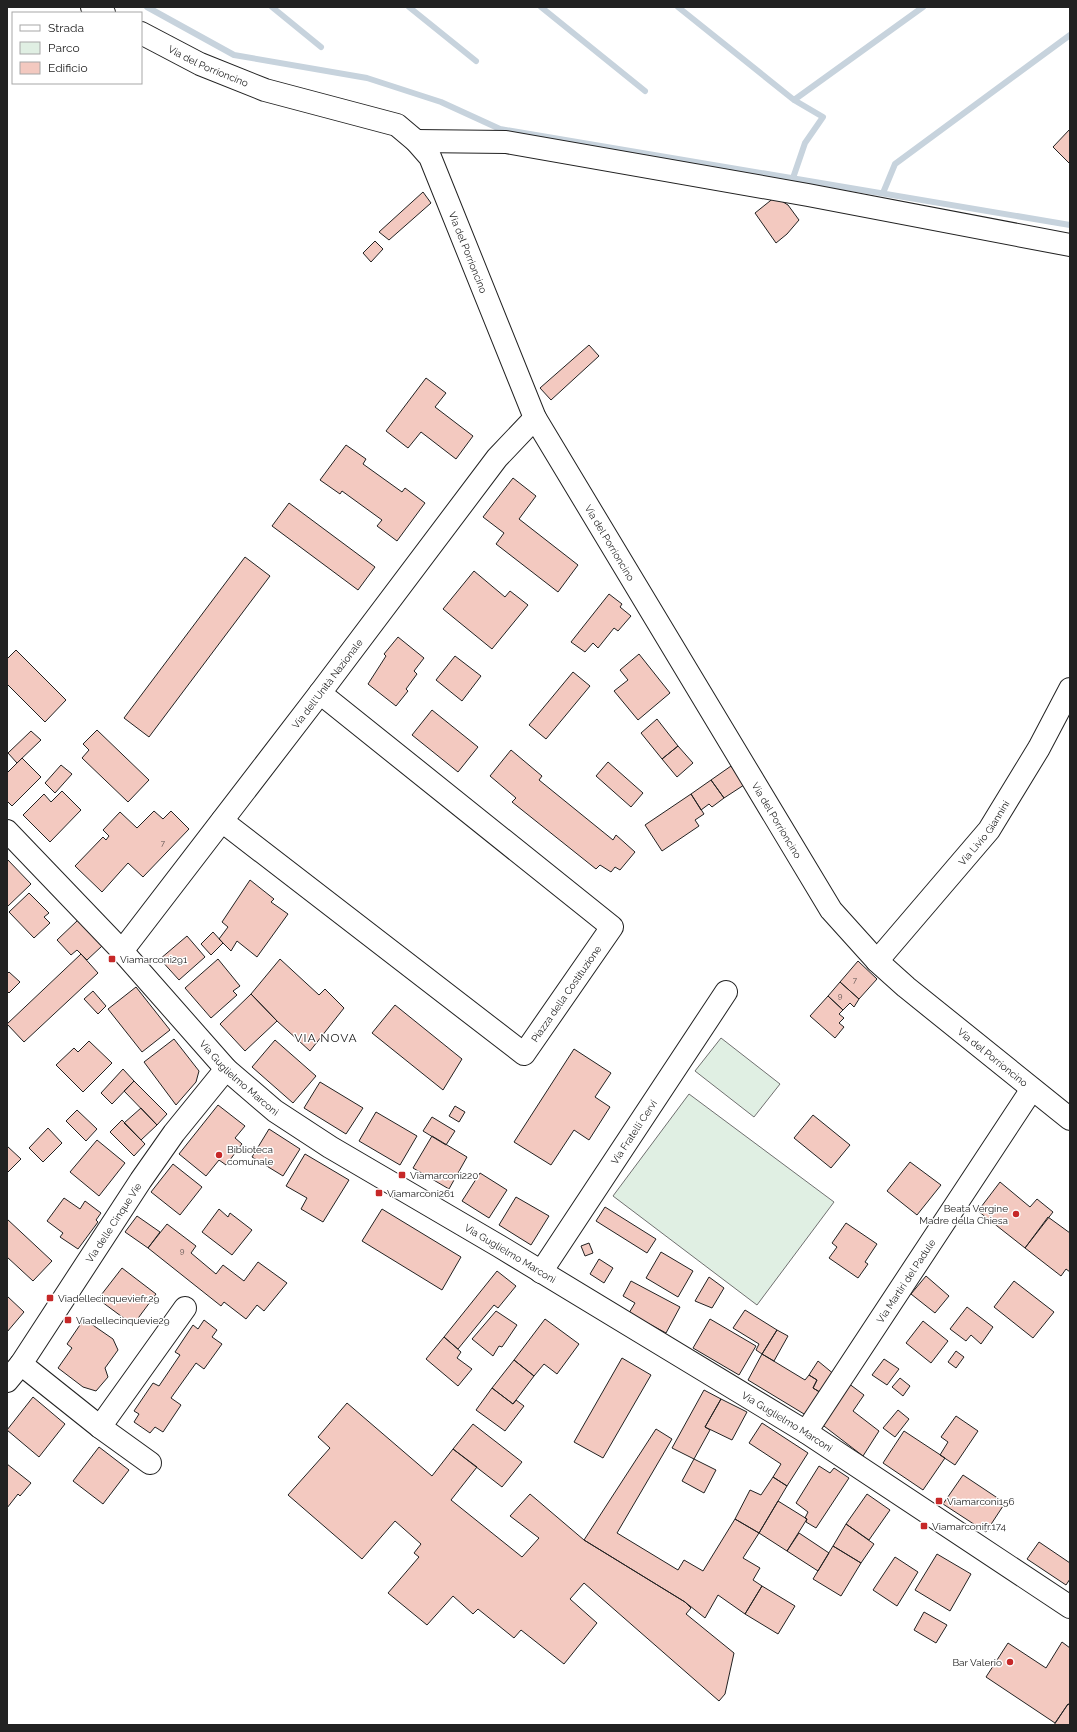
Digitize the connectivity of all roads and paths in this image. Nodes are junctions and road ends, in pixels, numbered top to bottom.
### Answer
1 (92, 7) edge
2 (102, 12) edge
3 (142, 34) edge
4 (416, 140) junction
5 (1070, 246) edge
6 (535, 418) junction
7 (1070, 690) edge
8 (320, 693) junction
9 (222, 821) junction
10 (7, 831) edge
11 (122, 951) junction
12 (877, 961) junction
13 (726, 992) dead end
14 (226, 1069) junction
15 (1032, 1089) junction
16 (1070, 1119) edge
17 (541, 1272) junction
18 (185, 1308) dead end
19 (12, 1373) edge
20 (100, 1427) junction
21 (806, 1432) junction
22 (150, 1463) dead end
23 (1070, 1607) edge

1 - 2 street
3 - 4 street, Via del Porrioncino
4 - 5 street
4 - 6 street, Via del Porrioncino
6 - 8 street, Via dell'Unità Nazionale
6 - 12 street, Via del Porrioncino
7 - 12 street, Via Livio Giannini
8 - 9 street, Via dell'Unità Nazionale
8 - 9 street, Piazza della Costituzione
9 - 11 street, Via dell'Unità Nazionale
10 - 11 street, Via Guglielmo Marconi
11 - 14 street, Via Guglielmo Marconi
12 - 15 street, Via del Porrioncino
13 - 17 street, Via Fratelli Cervi
14 - 17 street, Via Guglielmo Marconi
14 - 19 street, Via delle Cinque Vie
15 - 16 street, Via del Porrioncino
15 - 21 street, Via Martiri del Padule
17 - 21 street, Via Guglielmo Marconi
18 - 20 street
19 - 20 street
20 - 22 street
21 - 23 street, Via Guglielmo Marconi

